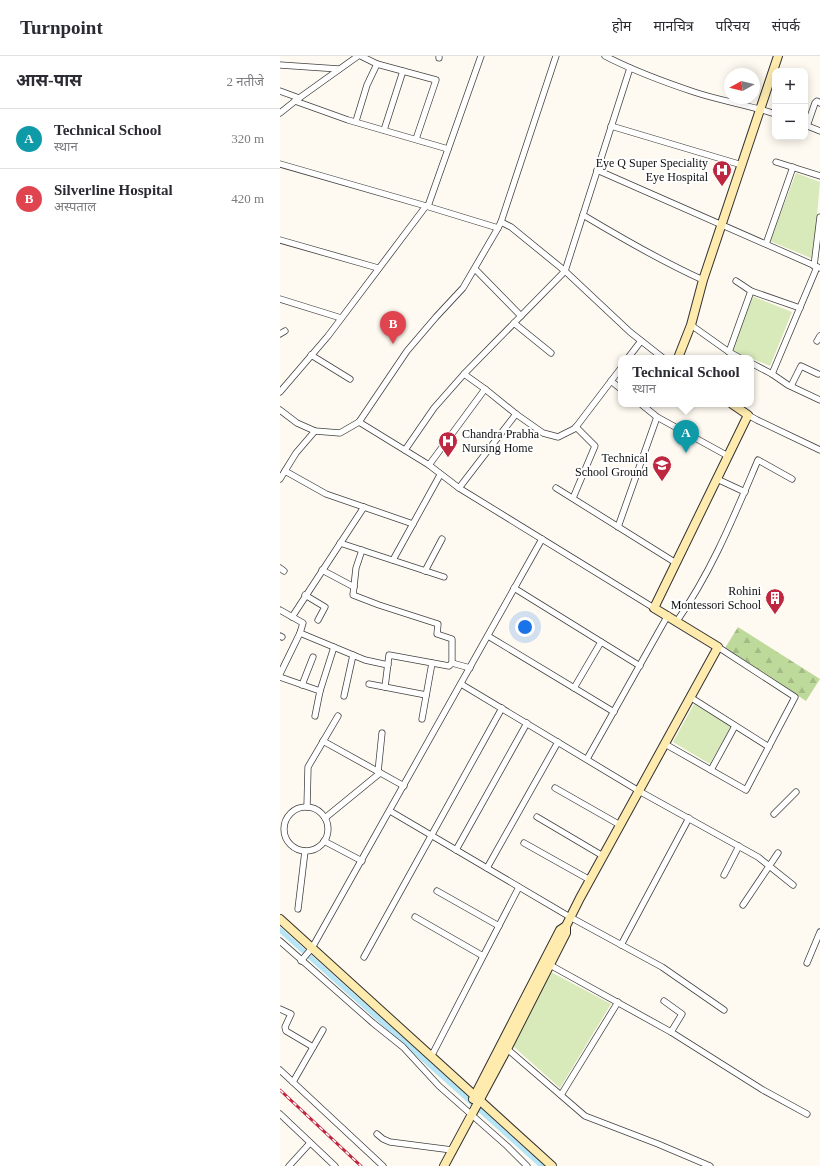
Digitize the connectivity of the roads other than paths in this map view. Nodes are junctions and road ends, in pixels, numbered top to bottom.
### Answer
1 (360, 56) edge
2 (481, 56) edge
3 (556, 56) edge
4 (605, 56) edge
5 (778, 56) edge
6 (377, 64) junction
7 (280, 65) edge
8 (630, 68) junction
9 (339, 69) junction
10 (403, 71) junction
11 (280, 91) edge
12 (297, 100) junction
13 (820, 103) edge
14 (761, 109) junction
15 (280, 113) edge
16 (772, 113) edge
17 (808, 120) edge
18 (356, 121) junction
19 (611, 126) junction
20 (808, 126) edge
21 (384, 130) junction
22 (820, 130) edge
23 (416, 139) junction
24 (448, 149) junction
25 (776, 162) dead end
26 (281, 164) edge
27 (742, 165) junction
28 (793, 167) junction
29 (597, 170) junction
30 (280, 171) edge
31 (820, 176) edge
32 (427, 206) junction
33 (583, 215) junction
34 (820, 217) edge
35 (501, 222) junction
36 (722, 225) junction
37 (498, 228) junction
38 (280, 240) edge
39 (766, 244) junction
40 (817, 267) edge
41 (378, 268) junction
42 (475, 269) junction
43 (565, 271) junction
44 (703, 280) junction
45 (736, 281) dead end
46 (751, 291) junction
47 (280, 300) edge
48 (800, 308) junction
49 (521, 316) junction
50 (341, 318) junction
51 (514, 323) junction
52 (691, 325) junction
53 (641, 341) junction
54 (729, 352) junction
55 (551, 353) dead end
56 (311, 355) junction
57 (630, 355) edge
58 (659, 355) edge
59 (679, 355) edge
60 (734, 355) edge
61 (754, 365) edge
62 (618, 372) edge
63 (819, 373) edge
64 (464, 374) junction
65 (772, 374) junction
66 (350, 379) dead end
67 (611, 381) junction
68 (791, 386) junction
69 (618, 387) edge
70 (485, 389) junction
71 (280, 392) edge
72 (820, 400) edge
73 (645, 407) edge
74 (736, 407) edge
75 (280, 410) edge
76 (516, 414) junction
77 (748, 415) junction
78 (657, 417) junction
79 (359, 422) junction
80 (576, 427) junction
81 (315, 431) junction
82 (405, 450) junction
83 (820, 450) edge
84 (728, 456) junction
85 (429, 465) junction
86 (285, 471) junction
87 (440, 474) junction
88 (280, 479) edge
89 (717, 479) junction
90 (792, 479) dead end
91 (459, 488) junction
92 (556, 488) dead end
93 (744, 492) junction
94 (573, 498) junction
95 (364, 507) junction
96 (413, 524) junction
97 (618, 526) junction
98 (442, 539) dead end
99 (542, 539) junction
100 (340, 543) junction
101 (362, 550) junction
102 (393, 560) junction
103 (676, 563) junction
104 (322, 570) junction
105 (426, 571) junction
106 (444, 577) dead end
107 (354, 587) junction
108 (514, 588) junction
109 (305, 595) junction
110 (654, 608) junction
111 (280, 610) edge
112 (668, 615) junction
113 (292, 617) junction
114 (318, 620) dead end
115 (677, 621) junction
116 (300, 634) junction
117 (488, 636) junction
118 (601, 642) junction
119 (334, 647) junction
120 (718, 647) junction
121 (354, 655) junction
122 (313, 657) dead end
123 (432, 663) junction
124 (452, 663) junction
125 (388, 665) junction
126 (640, 666) junction
127 (470, 668) junction
128 (280, 675) edge
129 (369, 684) dead end
130 (461, 684) junction
131 (302, 685) junction
132 (385, 687) junction
133 (574, 688) junction
134 (320, 691) junction
135 (426, 695) junction
136 (344, 696) dead end
137 (690, 697) junction
138 (502, 708) junction
139 (614, 712) junction
140 (315, 716) dead end
141 (338, 716) dead end
142 (422, 719) dead end
143 (527, 723) junction
144 (735, 726) junction
145 (382, 733) dead end
146 (323, 741) junction
147 (558, 742) junction
148 (665, 744) junction
149 (769, 747) junction
150 (587, 759) junction
151 (711, 770) junction
152 (379, 773) junction
153 (404, 786) junction
154 (555, 788) dead end
155 (639, 791) junction
156 (796, 792) dead end
157 (307, 807) junction
158 (390, 811) junction
159 (774, 814) dead end
160 (537, 817) dead end
161 (325, 818) junction
162 (689, 818) junction
163 (620, 825) junction
164 (430, 835) junction
165 (324, 841) junction
166 (524, 843) dead end
167 (739, 846) junction
168 (456, 850) junction
169 (305, 851) junction
170 (778, 854) dead end
171 (603, 856) junction
172 (362, 861) junction
173 (769, 866) junction
174 (487, 868) junction
175 (724, 875) dead end
176 (590, 880) junction
177 (793, 885) dead end
178 (519, 887) junction
179 (437, 891) dead end
180 (743, 905) dead end
181 (298, 909) dead end
182 (415, 917) dead end
183 (570, 917) junction
184 (280, 919) edge
185 (499, 926) junction
186 (566, 926) junction
187 (820, 932) edge
188 (280, 941) edge
189 (621, 945) junction
190 (312, 949) junction
191 (483, 956) junction
192 (364, 957) dead end
193 (302, 959) junction
194 (806, 963) dead end
195 (550, 965) junction
196 (664, 1001) dead end
197 (618, 1002) junction
198 (280, 1009) edge
199 (724, 1010) dead end
200 (323, 1030) dead end
201 (671, 1032) junction
202 (313, 1047) junction
203 (505, 1047) junction
204 (432, 1056) junction
205 (280, 1070) edge
206 (293, 1082) junction
207 (561, 1095) junction
208 (476, 1099) junction
209 (470, 1111) junction
210 (280, 1114) edge
211 (807, 1114) dead end
212 (377, 1134) dead end
213 (310, 1143) junction
214 (450, 1150) junction
215 (289, 1166) edge
216 (335, 1166) edge
217 (383, 1166) edge
218 (439, 1166) edge
219 (444, 1166) edge
220 (527, 1166) edge
221 (552, 1166) edge
222 (710, 1166) edge

1 - 6 street
1 - 9 street
2 - 24 street
3 - 35 street
4 - 8 street
5 - 14 street
6 - 10 street
6 - 18 street
7 - 9 street
8 - 14 street
8 - 19 street
9 - 12 street
10 - 21 street
10 - 23 street
11 - 12 street
12 - 15 street
12 - 18 street
13 - 17 street
14 - 16 street
14 - 27 street
18 - 21 street
19 - 27 street
19 - 29 street
20 - 22 street
21 - 23 street
23 - 24 street
24 - 32 street
25 - 28 street
26 - 30 street
26 - 32 street
27 - 36 street
28 - 31 street
28 - 39 street
29 - 33 street
29 - 36 street
32 - 37 street
32 - 41 street
33 - 43 street
33 - 44 street
34 - 40 street
35 - 37 street
35 - 43 street
36 - 39 street
36 - 44 street
37 - 42 street
38 - 41 street
39 - 40 street
40 - 48 street
41 - 50 street
42 - 49 street
42 - 79 street
43 - 49 street
43 - 53 street
44 - 52 street
45 - 46 street
46 - 48 street
46 - 54 street
47 - 50 street
48 - 65 street
49 - 51 street
50 - 56 street
51 - 55 street
51 - 64 street
52 - 54 street
52 - 59 street
53 - 57 street
53 - 58 street
54 - 60 street
56 - 66 street
56 - 71 street
61 - 65 street
62 - 67 street
63 - 68 street
64 - 70 street
64 - 82 street
65 - 68 street
67 - 69 street
67 - 80 street
68 - 72 street
70 - 76 street
70 - 85 street
73 - 78 street
74 - 77 street
75 - 81 street
76 - 80 street
76 - 91 street
77 - 83 street
77 - 84 street
78 - 84 street
78 - 97 street
79 - 81 street
79 - 82 street
80 - 94 street
81 - 86 street
82 - 85 street
84 - 89 street
85 - 87 street
86 - 88 street
86 - 95 street
87 - 91 street
87 - 96 street
89 - 93 street
89 - 103 street
90 - 93 street
91 - 99 street
92 - 94 street
93 - 115 street
94 - 97 street
95 - 96 street
95 - 100 street
96 - 102 street
97 - 103 street
98 - 105 street
99 - 108 street
99 - 110 street
100 - 101 street
100 - 104 street
101 - 102 street
101 - 107 street
102 - 105 street
103 - 110 street
104 - 107 street
104 - 109 street
105 - 106 street
107 - 124 street
108 - 117 street
108 - 118 street
109 - 113 street
109 - 114 street
110 - 112 street
111 - 113 street
112 - 115 street
112 - 126 street
113 - 116 street
115 - 120 street
116 - 119 street
116 - 128 street
117 - 127 street
117 - 133 street
118 - 126 street
118 - 133 street
119 - 121 street
119 - 134 street
120 - 137 street
120 - 149 street
121 - 125 street
121 - 136 street
122 - 131 street
123 - 124 street
123 - 125 street
123 - 135 street
124 - 127 street
125 - 132 street
126 - 139 street
127 - 130 street
128 - 131 street
129 - 132 street
130 - 138 street
130 - 153 street
131 - 134 street
132 - 135 street
133 - 139 street
134 - 140 street
135 - 142 street
137 - 144 street
137 - 148 street
138 - 143 street
138 - 164 street
139 - 150 street
141 - 146 street
143 - 147 street
143 - 168 street
144 - 149 street
144 - 151 street
145 - 152 street
146 - 152 street
146 - 157 street
147 - 150 street
147 - 174 street
148 - 151 street
148 - 155 street
149 - 151 street
150 - 155 street
152 - 153 street
152 - 161 street
153 - 158 street
154 - 163 street
155 - 162 street
155 - 163 street
156 - 159 street
157 - 161 street
157 - 169 street
158 - 164 street
158 - 172 street
160 - 171 street
161 - 165 street
162 - 167 street
162 - 189 street
163 - 171 street
164 - 168 street
164 - 192 street
165 - 169 street
165 - 172 street
166 - 176 street
167 - 173 street
167 - 175 street
168 - 174 street
169 - 181 street
170 - 173 street
171 - 176 street
172 - 190 street
173 - 177 street
173 - 180 street
174 - 178 street
176 - 183 street
178 - 183 street
178 - 185 street
179 - 185 street
182 - 191 street
183 - 186 street
183 - 189 street
184 - 190 street
185 - 191 street
186 - 195 street
186 - 203 street
187 - 194 street
188 - 193 street
189 - 199 street
190 - 193 street
190 - 204 street
191 - 204 street
193 - 209 street
195 - 197 street
195 - 203 street
196 - 201 street
197 - 201 street
197 - 207 street
198 - 202 street
200 - 202 street
201 - 211 street
202 - 206 street
203 - 207 street
203 - 208 street
204 - 208 street
205 - 206 street
206 - 217 street
207 - 222 street
208 - 209 street
208 - 221 street
209 - 214 street
209 - 220 street
210 - 213 street
212 - 214 street
213 - 215 street
213 - 216 street
214 - 218 street
214 - 219 street

